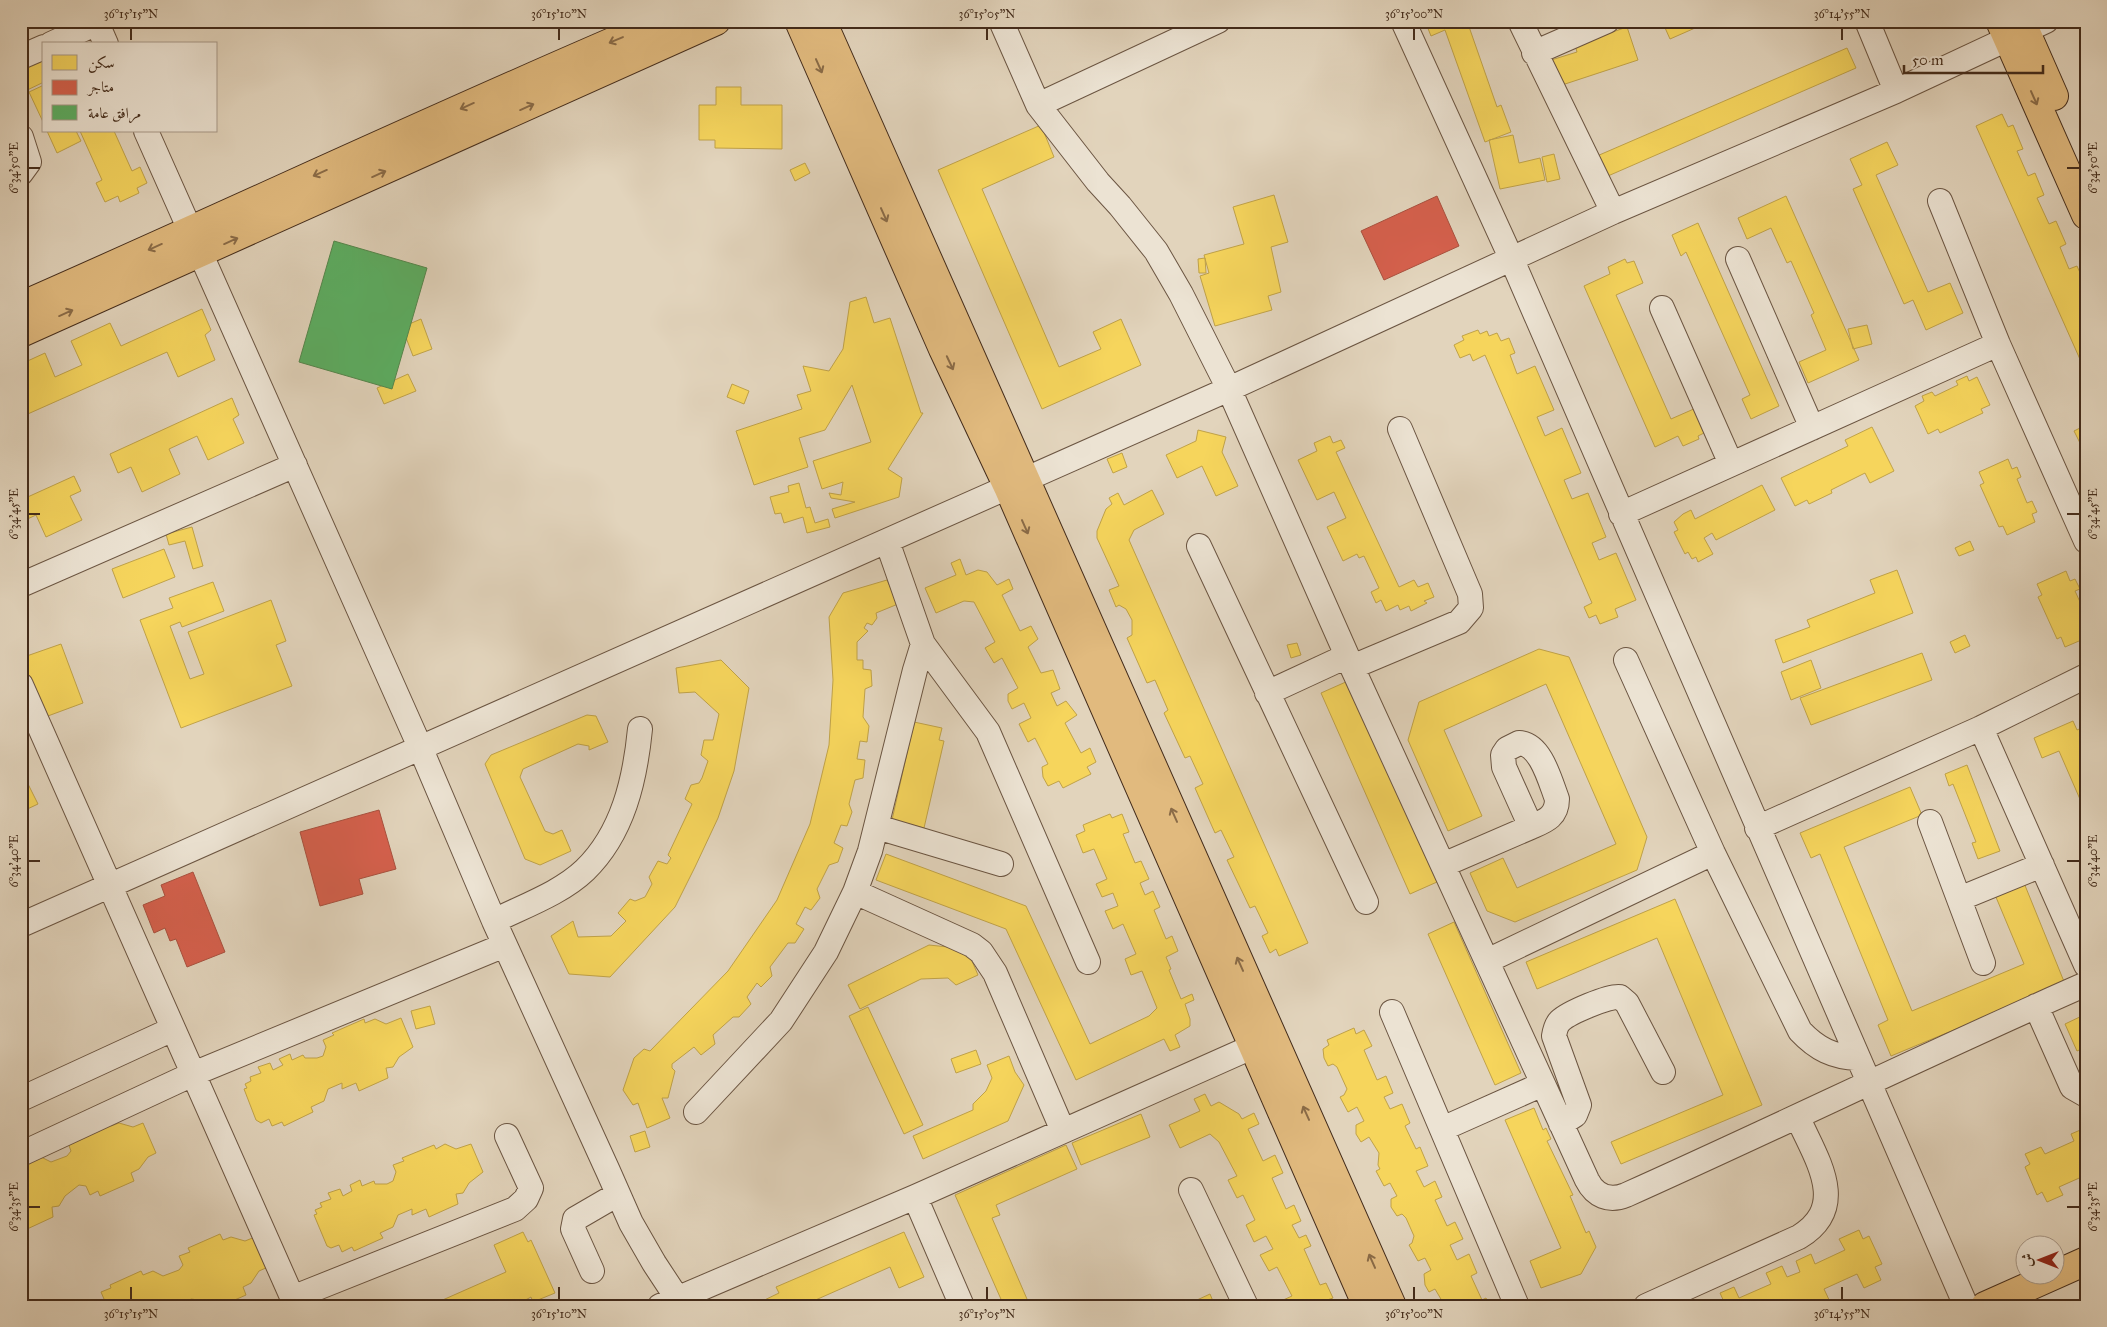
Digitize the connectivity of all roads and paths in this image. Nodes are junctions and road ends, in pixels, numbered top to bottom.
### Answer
1 (661, 21) edge
2 (716, 21) edge
3 (1001, 21) edge
4 (1218, 21) edge
5 (1403, 21) edge
6 (1520, 21) edge
7 (1607, 21) edge
8 (1867, 21) edge
9 (805, 22) edge
10 (2020, 27) edge
11 (100, 29) edge
12 (58, 42) edge
13 (42, 48) edge
14 (1534, 52) junction
15 (21, 57) edge
16 (1896, 91) junction
17 (1038, 105) junction
18 (146, 132) edge
19 (21, 137) edge
20 (2086, 168) edge
21 (21, 172) edge
22 (1940, 201) dead end
23 (1613, 212) junction
24 (2086, 214) edge
25 (196, 243) junction
26 (1738, 259) dead end
27 (1512, 260) junction
28 (21, 306) edge
29 (1662, 308) dead end
30 (21, 333) edge
31 (1998, 344) junction
32 (1229, 389) junction
33 (1400, 428) dead end
34 (1812, 428) junction
35 (1732, 464) junction
36 (295, 466) junction
37 (1017, 483) junction
38 (1621, 514) junction
39 (887, 540) junction
40 (2086, 541) edge
41 (1199, 546) dead end
42 (21, 585) edge
43 (923, 644) junction
44 (1626, 660) dead end
45 (1349, 662) junction
46 (2086, 676) edge
47 (21, 685) edge
48 (1268, 693) junction
49 (1981, 728) junction
50 (640, 729) dead end
51 (420, 747) junction
52 (1930, 822) dead end
53 (877, 827) junction
54 (1531, 827) dead end
55 (1757, 828) junction
56 (1713, 853) junction
57 (1002, 864) dead end
58 (1443, 865) junction
59 (2042, 866) junction
60 (110, 887) junction
61 (855, 892) junction
62 (1959, 899) junction
63 (1366, 902) dead end
64 (494, 921) junction
65 (21, 925) edge
66 (505, 945) junction
67 (1487, 961) junction
68 (1088, 962) dead end
69 (1983, 963) dead end
70 (2086, 965) edge
71 (2086, 984) edge
72 (2036, 1006) junction
73 (1392, 1012) dead end
74 (173, 1028) junction
75 (1262, 1042) junction
76 (1858, 1058) junction
77 (1663, 1072) dead end
78 (193, 1074) junction
79 (1869, 1082) junction
80 (1543, 1084) junction
81 (2086, 1095) edge
82 (21, 1099) edge
83 (696, 1112) dead end
84 (1798, 1118) junction
85 (1561, 1124) junction
86 (1442, 1129) junction
87 (1063, 1131) junction
88 (507, 1136) dead end
89 (21, 1154) edge
90 (1191, 1190) dead end
91 (618, 1194) junction
92 (915, 1197) junction
93 (2086, 1261) edge
94 (592, 1271) dead end
95 (294, 1302) edge
96 (674, 1303) edge
97 (962, 1306) edge
98 (1246, 1306) edge
99 (1367, 1306) edge
100 (1392, 1306) edge
101 (1517, 1306) edge
102 (1646, 1306) edge
103 (1966, 1306) edge
104 (1985, 1306) edge

1 -> 25 main road
25 -> 2 main road
3 - 17 street
4 - 17 street
5 - 27 street
6 - 14 street
7 - 14 street
8 - 16 street
9 - 37 main road
10 - 16 street
10 - 20 main road
10 -> 24 main road
11 - 12 street
13 - 15 street
14 - 23 street
16 - 23 street
17 - 32 street
18 - 25 street
19 - 21 street
22 - 31 street
23 - 27 street
25 -> 28 main road
30 -> 25 main road
25 - 36 street
26 - 34 street
27 - 32 street
27 - 38 street
29 - 35 street
31 - 34 street
31 - 40 street
32 - 37 street
32 - 45 street
33 - 45 street
34 - 35 street
35 - 38 street
36 - 42 street
36 - 51 street
37 - 39 street
37 - 75 main road
38 - 55 street
39 - 43 street
39 - 51 street
41 - 48 street
43 - 53 street
43 - 68 street
44 - 56 street
45 - 48 street
45 - 58 street
46 - 49 street
47 - 60 street
48 - 63 street
49 - 55 street
49 - 59 street
50 - 64 street
51 - 60 street
51 - 64 street
52 - 62 street
53 - 57 street
53 - 61 street
54 - 58 street
55 - 76 street
56 - 67 street
56 - 76 street
58 - 67 street
59 - 62 street
59 - 70 street
60 - 65 street
60 - 74 street
61 - 83 street
61 - 87 street
62 - 69 street
64 - 66 street
66 - 78 street
66 - 91 street
67 - 80 street
71 - 72 street
72 - 79 street
72 - 81 street
73 - 86 street
74 - 78 street
74 - 82 street
75 - 87 street
75 - 99 main road
100 -> 75 main road
76 - 79 street
77 - 85 street
78 - 89 street
78 - 95 street
79 - 84 street
79 - 103 street
80 - 85 street
80 - 86 street
84 - 85 street
84 - 102 street
86 - 101 street
87 - 92 street
88 - 95 street
90 - 98 street
91 - 94 street
91 - 96 street
92 - 96 street
92 - 97 street
93 - 104 main road

